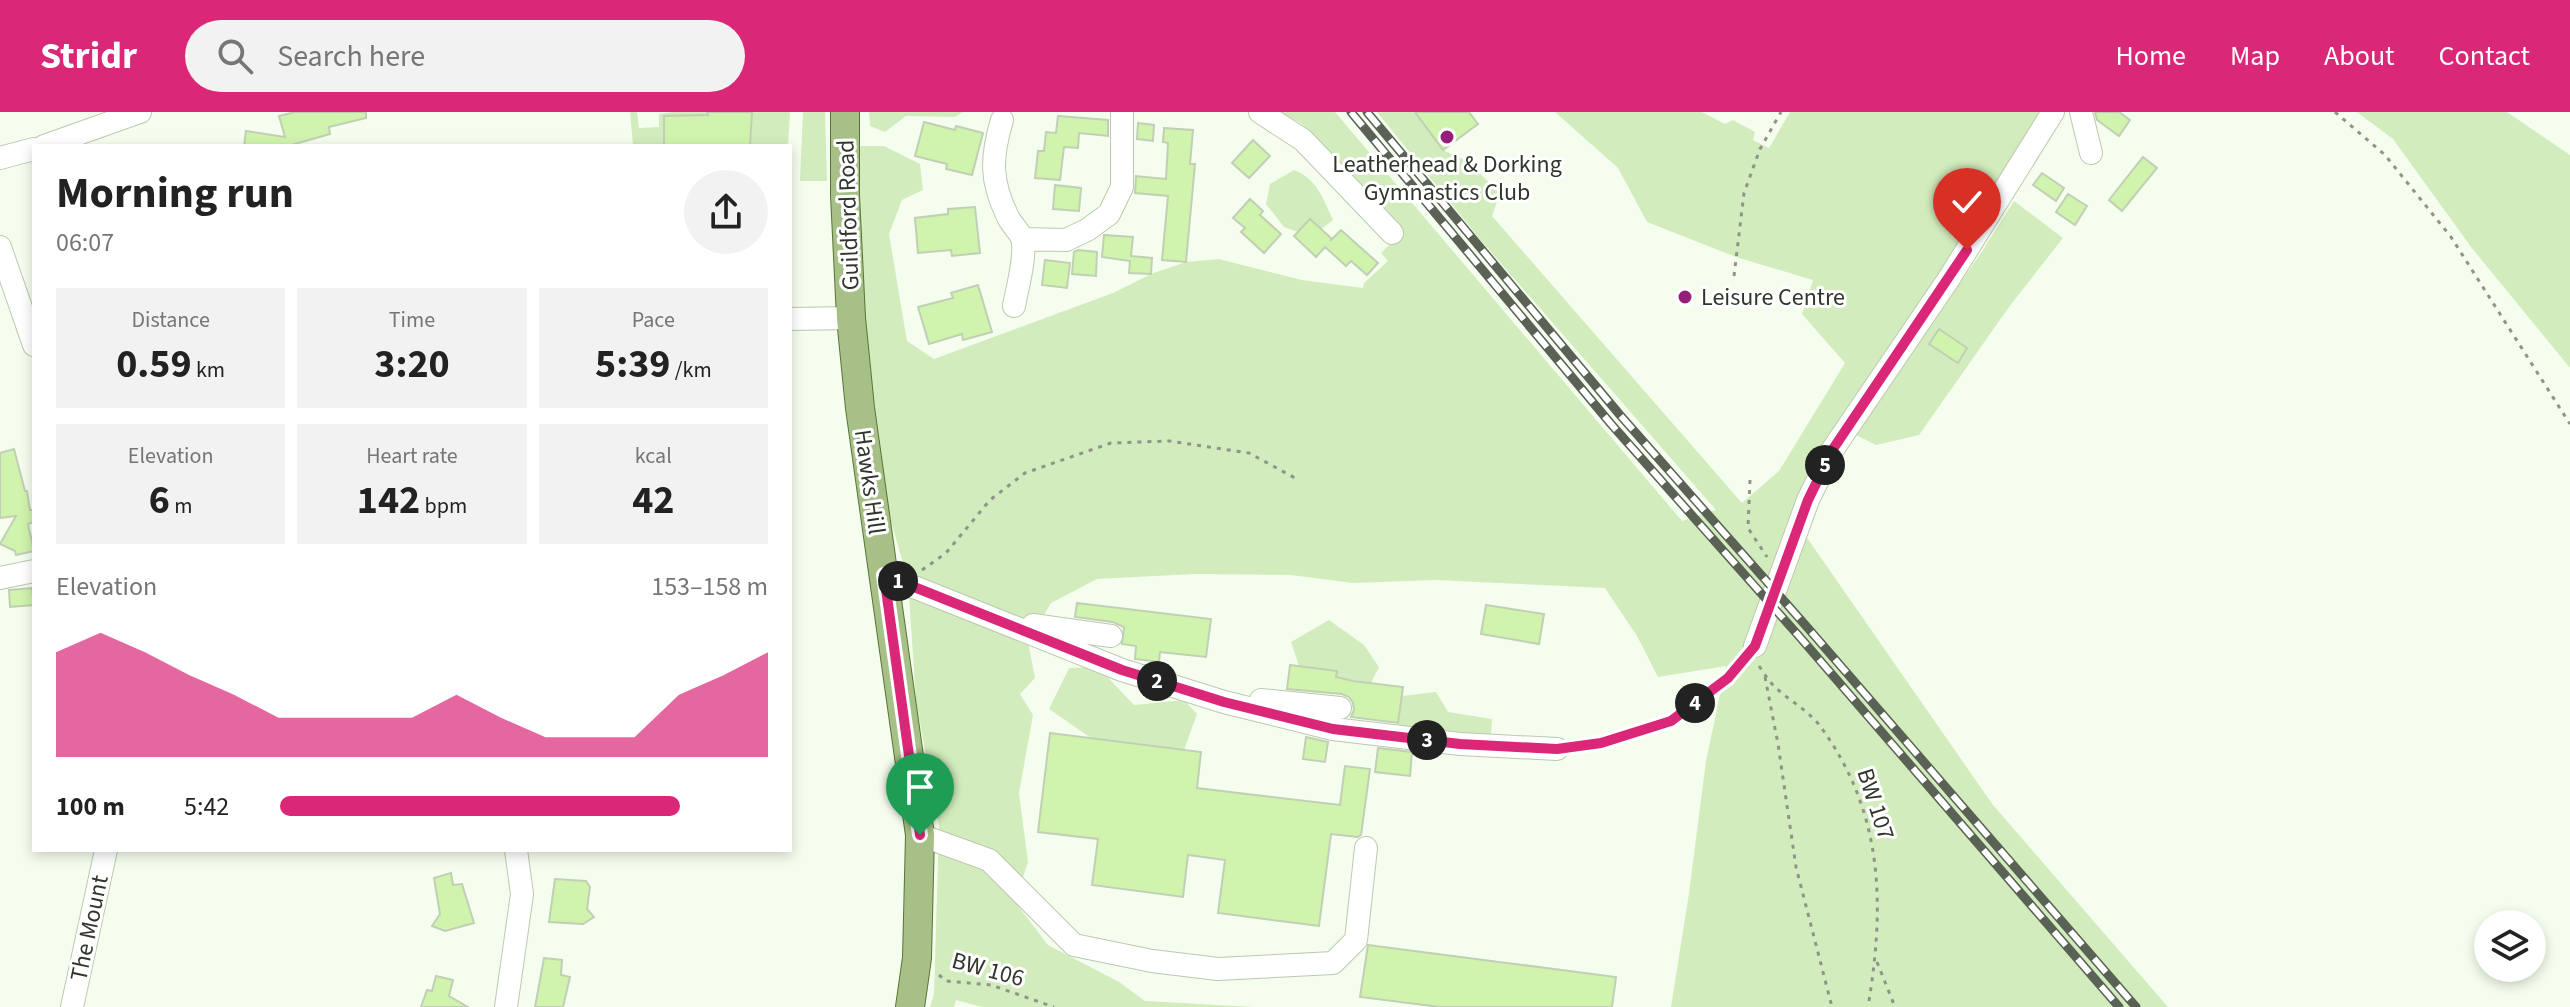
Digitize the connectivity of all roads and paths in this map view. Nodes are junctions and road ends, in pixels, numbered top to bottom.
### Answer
1 (140, 112) edge
2 (845, 112) edge
3 (1122, 112) edge
4 (1260, 112) edge
5 (1781, 112) edge
6 (2053, 112) edge
7 (2081, 112) edge
8 (2335, 112) edge
9 (1002, 120) dead end
10 (50, 144) edge
11 (32, 150) edge
12 (2091, 153) dead end
13 (0, 158) edge
14 (1392, 233) dead end
15 (1022, 239) junction
16 (0, 247) edge
17 (1734, 276) dead end
18 (1014, 306) dead end
19 (851, 318) junction
20 (792, 319) edge
21 (32, 339) edge
22 (2570, 424) edge
23 (1295, 478) dead end
24 (1750, 480) dead end
25 (32, 571) edge
26 (884, 575) junction
27 (0, 578) edge
28 (1778, 580) junction
29 (997, 621) junction
30 (1111, 636) dead end
31 (1755, 646) junction
32 (1764, 673) junction
33 (1196, 693) junction
34 (1340, 708) dead end
35 (1557, 749) joint
36 (920, 835) junction
37 (1366, 848) dead end
38 (106, 852) edge
39 (516, 852) edge
40 (917, 958) junction
41 (1876, 958) junction
42 (72, 1007) edge
43 (506, 1007) edge
44 (910, 1007) edge
45 (1054, 1007) edge
46 (1832, 1007) edge
47 (1868, 1007) edge
48 (1895, 1007) edge

1 - 10 street
2 - 19 main road, Guildford Road
3 - 15 street
4 - 14 street
5 - 17 path
6 - 28 street
7 - 12 street
8 - 22 path
9 - 15 street
11 - 13 street
15 - 18 street
16 - 21 street
19 - 20 street
19 - 26 main road, Hawks Hill
23 - 26 path
24 - 28 path
25 - 27 street
26 - 29 street
26 - 36 main road, Hawks Hill
28 - 31 street
29 - 30 street
29 - 33 street
31 - 32 path, BW 107
31 - 35 path
32 - 41 path, BW 107
32 - 46 path
33 - 34 street
33 - 35 street
36 - 37 street
36 - 40 main road
38 - 42 street, The Mount
39 - 43 street
40 - 44 main road
40 - 45 path, BW 106
41 - 47 path, BW 107
41 - 48 path

